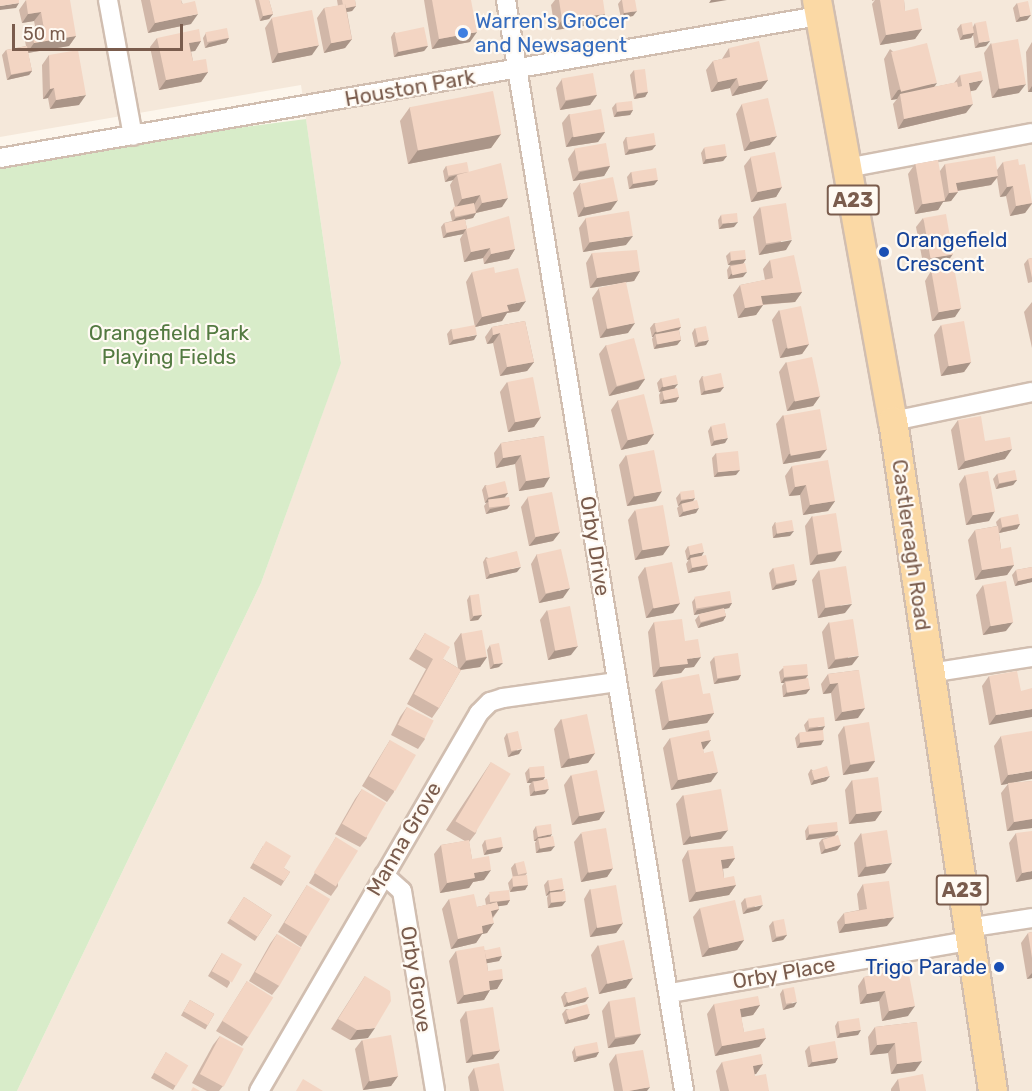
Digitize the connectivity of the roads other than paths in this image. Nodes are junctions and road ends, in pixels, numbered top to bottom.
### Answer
1 (108, 0) edge
2 (506, 0) edge
3 (818, 8) edge
4 (517, 69) junction
5 (1032, 133) edge
6 (133, 136) junction
7 (0, 158) edge
8 (847, 168) junction
9 (1032, 392) edge
10 (893, 421) junction
11 (1032, 657) edge
12 (930, 673) junction
13 (617, 682) junction
14 (384, 875) junction
15 (1032, 918) edge
16 (968, 935) junction
17 (670, 993) junction
18 (259, 1091) edge
19 (435, 1091) edge
20 (684, 1091) edge
21 (993, 1091) edge

1 - 6 street
2 - 4 street, Orby Drive
3 - 4 street, Houston Park
3 - 8 main road, Castlereagh Road / A23
4 - 6 street, Houston Park
4 - 13 street, Orby Drive
5 - 8 street
6 - 7 street, Houston Park
8 - 10 main road, Castlereagh Road / A23
9 - 10 street
10 - 12 main road, Castlereagh Road / A23
11 - 12 street
12 - 16 main road, Castlereagh Road / A23
13 - 14 street, Manna Grove
13 - 17 street, Orby Drive
14 - 18 street, Manna Grove
14 - 19 street, Orby Grove
15 - 16 street
16 - 17 street, Orby Place
16 - 21 main road, Castlereagh Road / A23
17 - 20 street, Orby Drive

